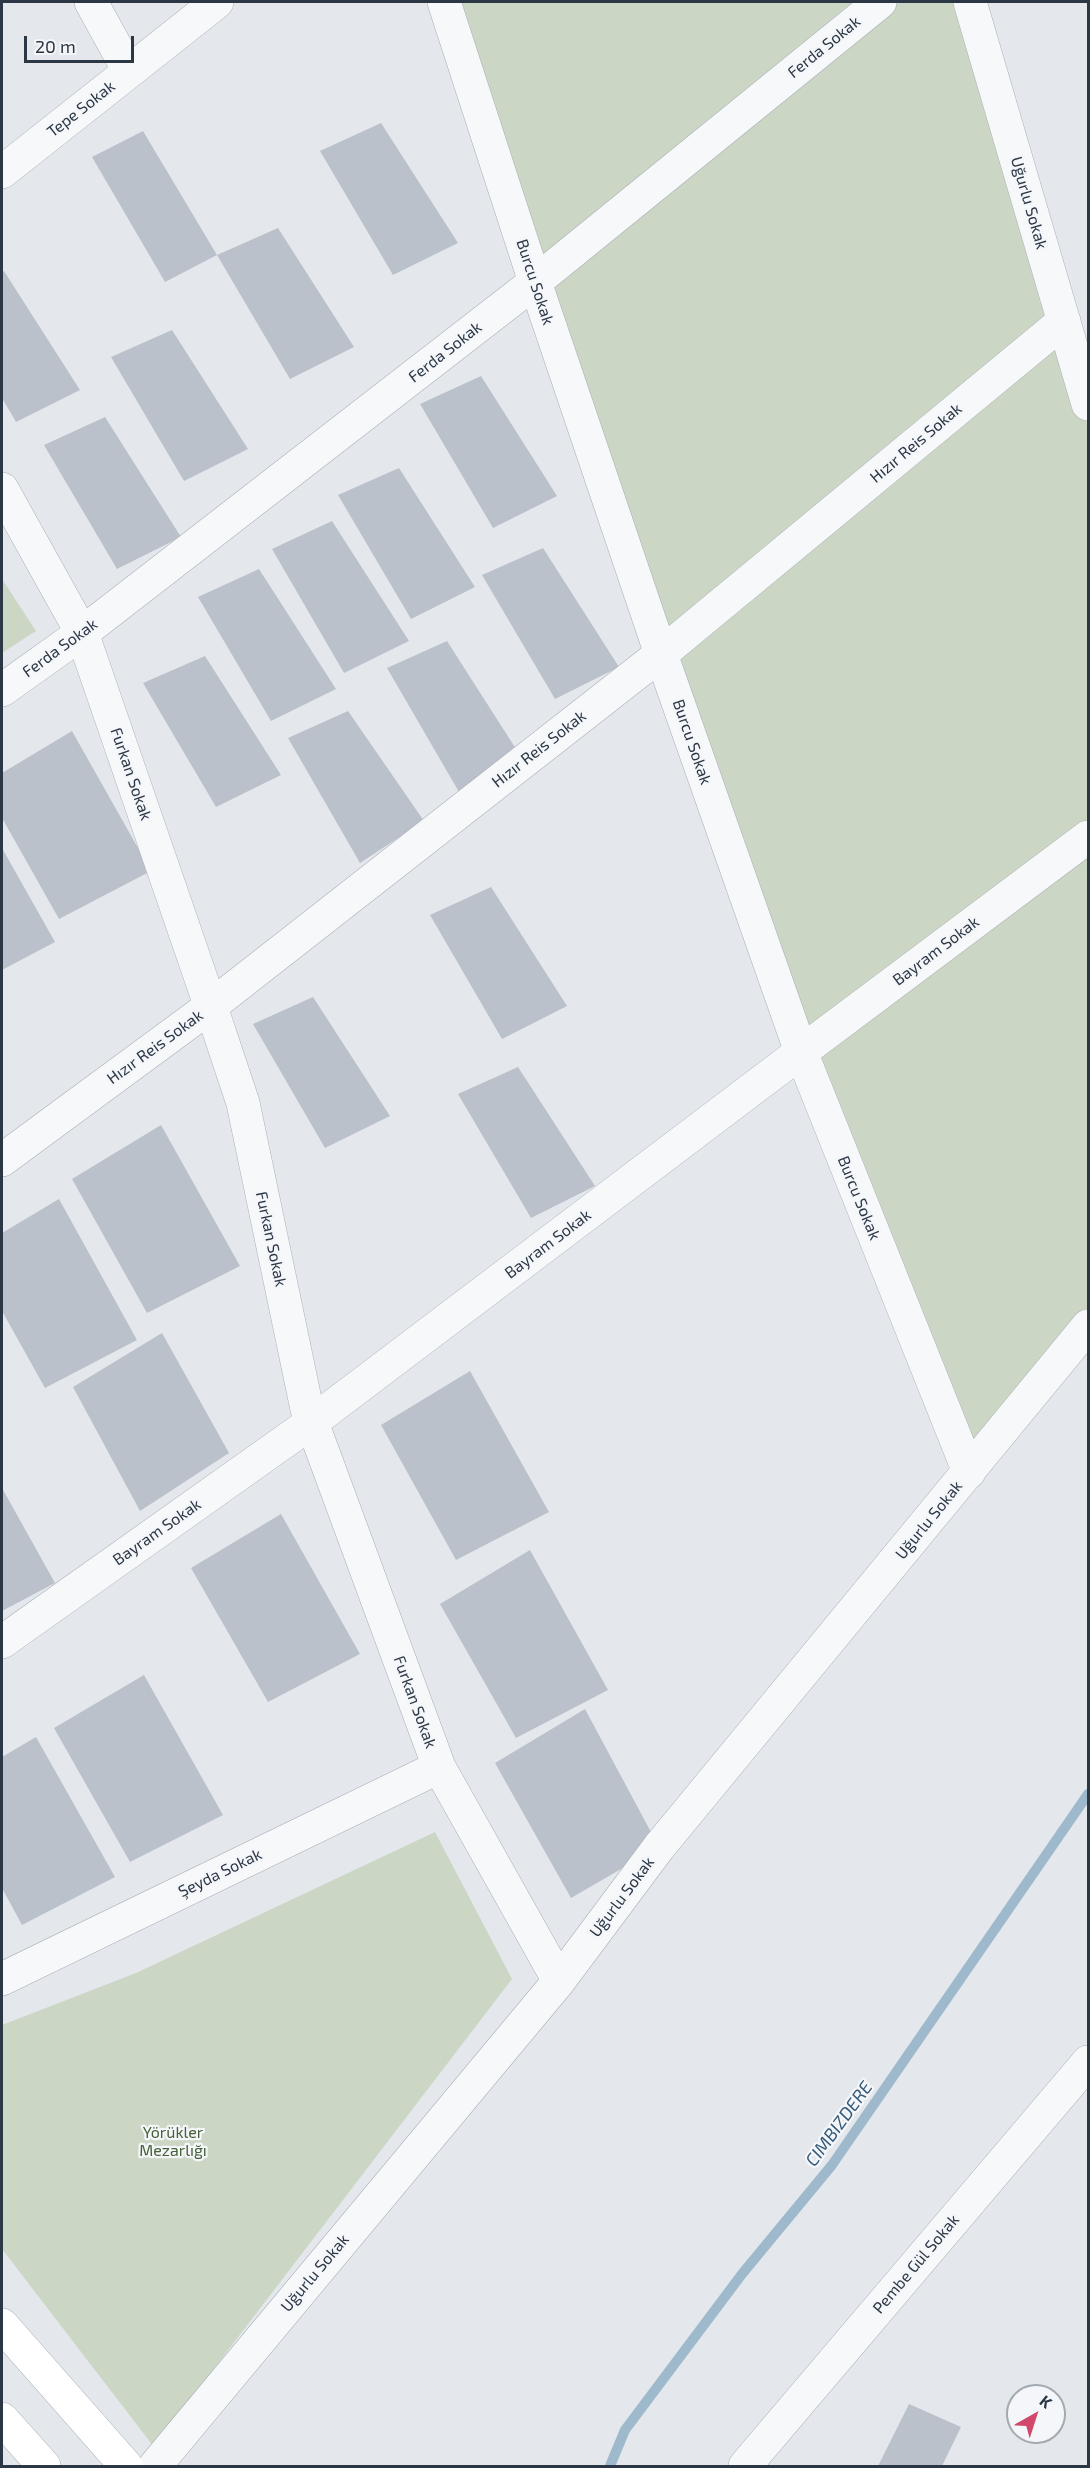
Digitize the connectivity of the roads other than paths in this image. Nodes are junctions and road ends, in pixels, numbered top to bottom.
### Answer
1 (91, 2) edge
2 (217, 2) edge
3 (444, 2) edge
4 (880, 2) edge
5 (970, 2) edge
6 (129, 71) junction
7 (2, 172) edge
8 (535, 282) junction
9 (1064, 321) junction
10 (1089, 404) edge
11 (2, 489) edge
12 (82, 633) junction
13 (661, 654) junction
14 (2, 690) edge
15 (1089, 837) edge
16 (211, 1006) junction
17 (801, 1052) junction
18 (2, 1160) edge
19 (1089, 1326) edge
20 (312, 1422) junction
21 (969, 1472) junction
22 (2, 1642) edge
23 (439, 1767) junction
24 (2, 1979) edge
25 (559, 1981) junction
26 (1089, 2062) edge
27 (2, 2325) edge
28 (2, 2419) edge
29 (44, 2466) edge
30 (126, 2466) edge
31 (155, 2466) edge
32 (745, 2466) edge

1 - 6 street
2 - 6 street, Tepe Sokak
3 - 8 street, Burcu Sokak
4 - 8 street, Ferda Sokak
5 - 9 street, Uğurlu Sokak
6 - 7 street, Tepe Sokak
8 - 12 street, Ferda Sokak
8 - 13 street, Burcu Sokak
9 - 10 street, Uğurlu Sokak
9 - 13 street, Hızır Reis Sokak
11 - 12 street, Furkan Sokak
12 - 14 street, Ferda Sokak
12 - 16 street, Furkan Sokak
13 - 16 street, Hızır Reis Sokak
13 - 17 street, Burcu Sokak
15 - 17 street, Bayram Sokak
16 - 18 street, Hızır Reis Sokak
16 - 20 street, Furkan Sokak
17 - 20 street, Bayram Sokak
17 - 21 street, Burcu Sokak
19 - 21 street, Uğurlu Sokak
20 - 22 street, Bayram Sokak
20 - 23 street, Furkan Sokak
21 - 25 street, Uğurlu Sokak
23 - 24 street, Şeyda Sokak
23 - 25 street, Furkan Sokak
25 - 31 street, Uğurlu Sokak
26 - 32 street, Pembe Gül Sokak
27 - 30 main road
28 - 29 main road

